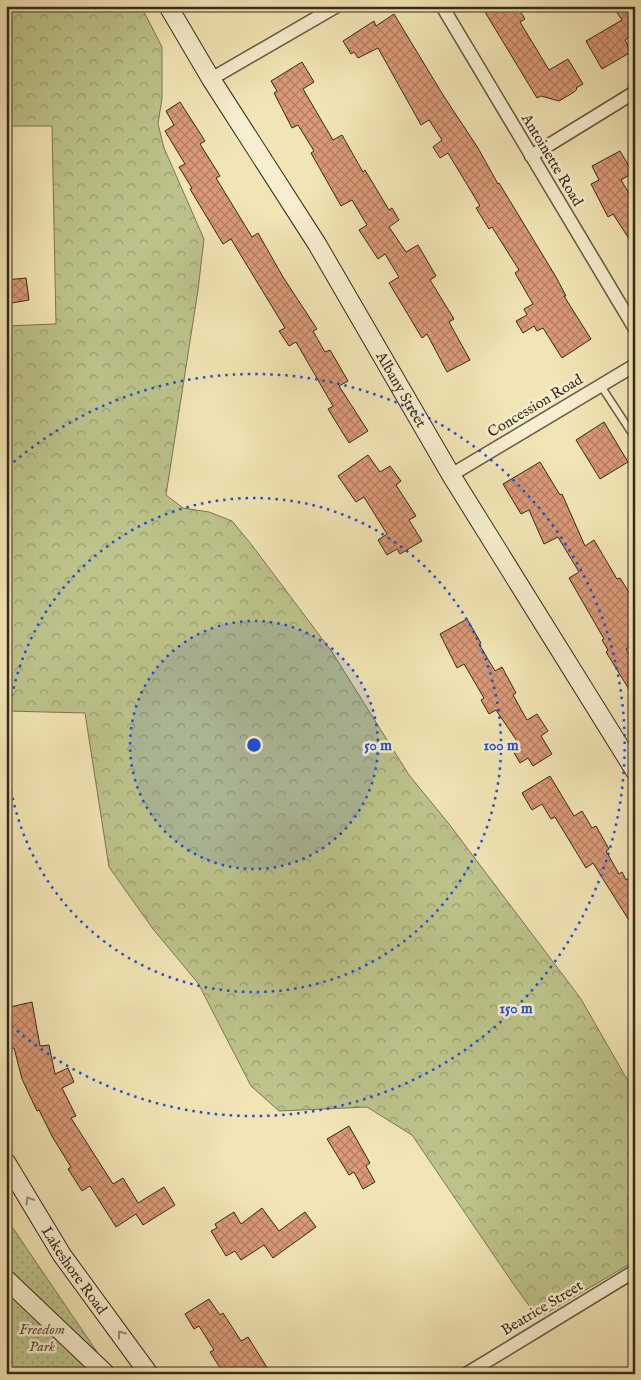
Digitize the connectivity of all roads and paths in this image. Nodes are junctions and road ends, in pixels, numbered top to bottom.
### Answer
1 (168, 6) edge
2 (336, 6) edge
3 (442, 6) edge
4 (211, 79) junction
5 (635, 92) edge
6 (531, 156) junction
7 (635, 329) edge
8 (635, 365) edge
9 (601, 386) junction
10 (635, 438) edge
11 (452, 475) junction
12 (635, 771) edge
13 (6, 1162) edge
14 (635, 1271) edge
15 (6, 1279) edge
16 (106, 1374) edge
17 (150, 1374) edge
18 (466, 1374) edge

1 - 4 street, Albany Street
2 - 4 street
3 - 6 street, Antoinette Road
4 - 11 street, Albany Street
5 - 6 street
6 - 7 street, Antoinette Road
8 - 9 street, Concession Road
9 - 10 lane
9 - 11 street, Concession Road
11 - 12 street, Albany Street
17 -> 13 street, Lakeshore Road
14 - 18 street, Beatrice Street
15 - 16 street

